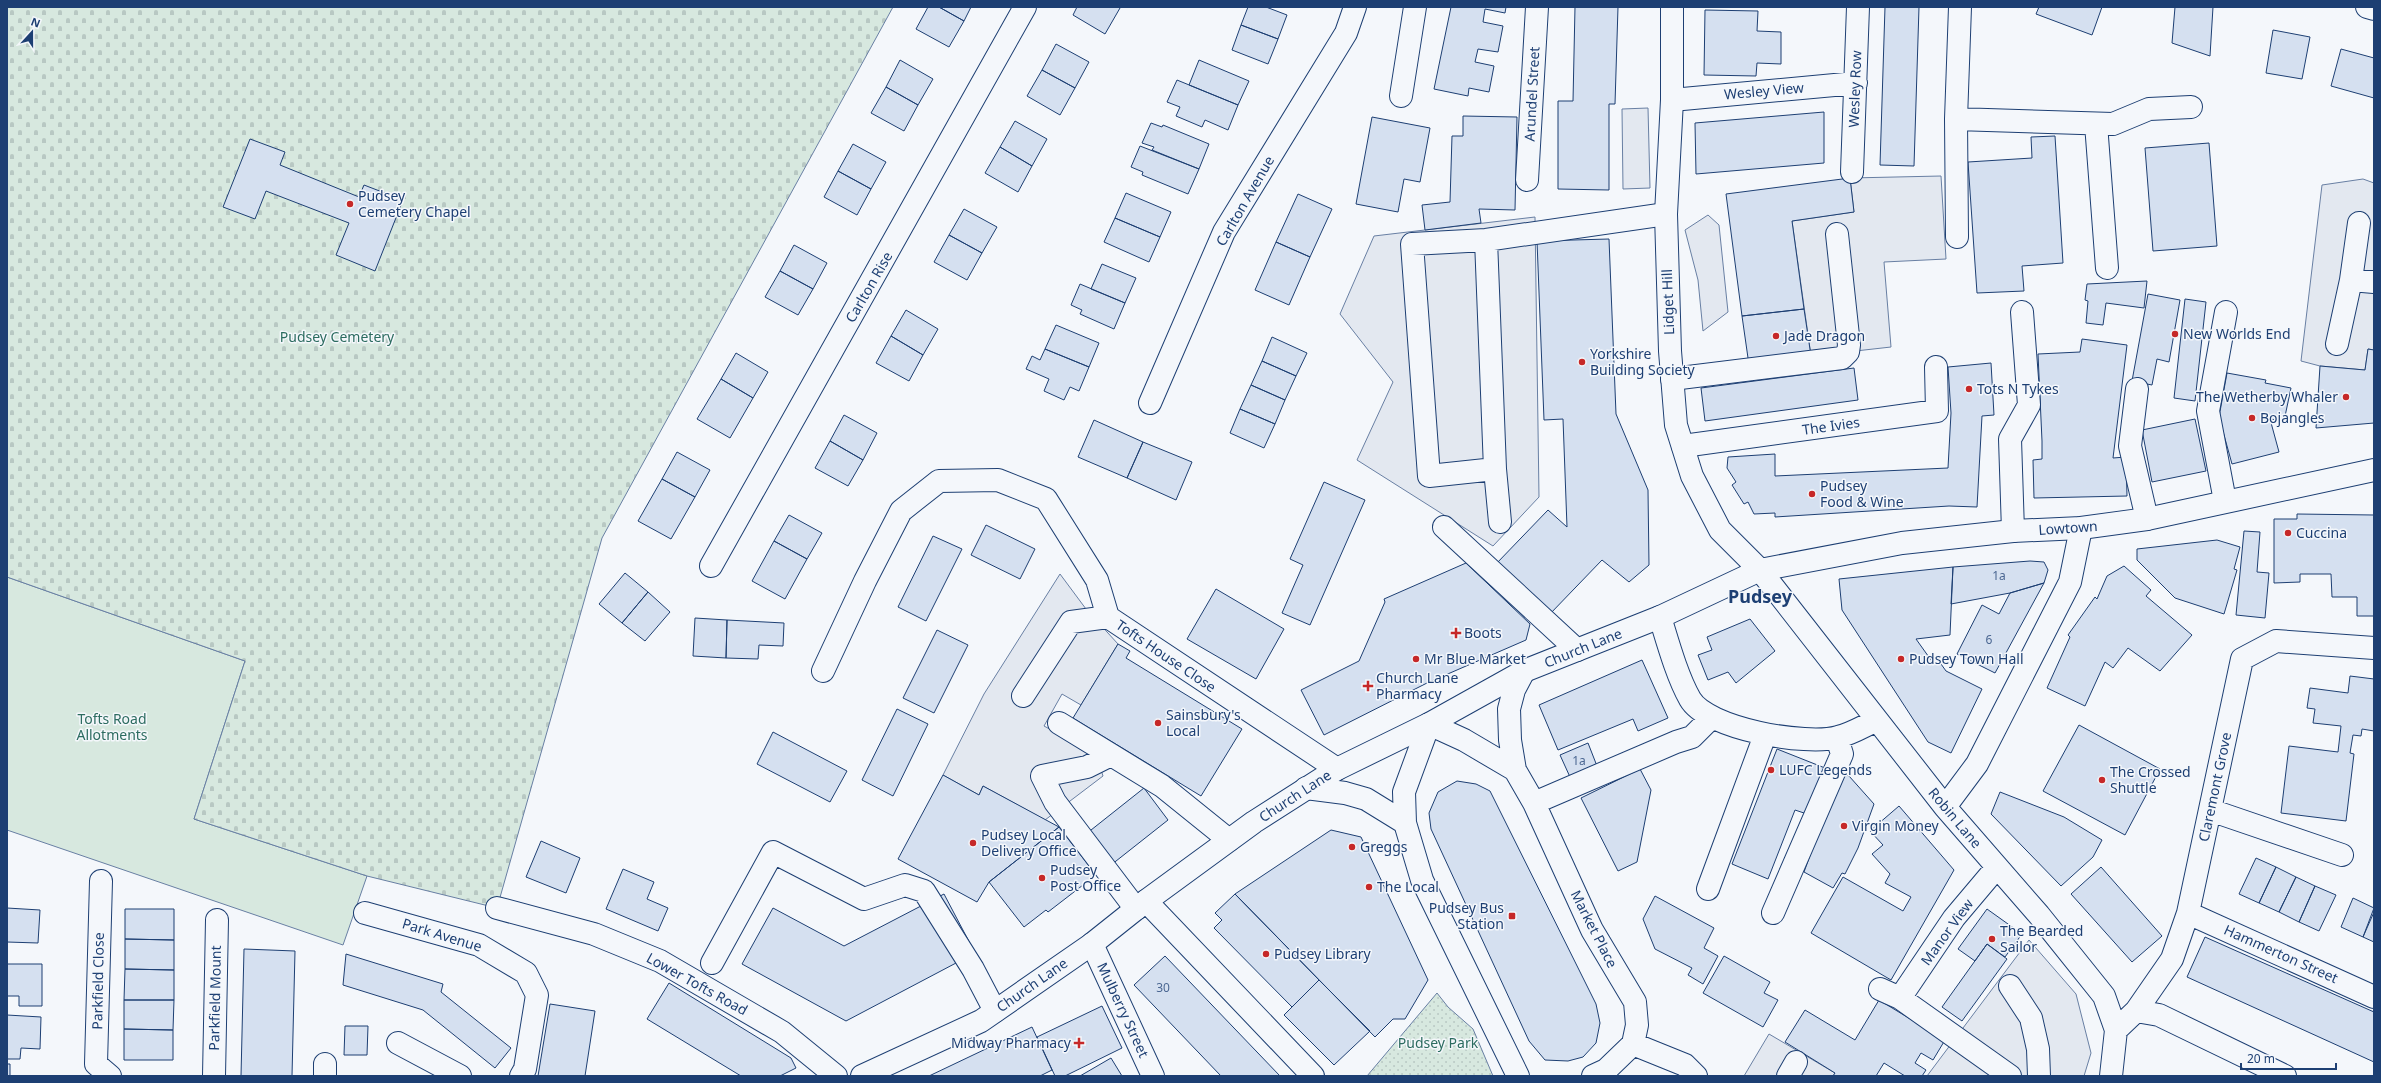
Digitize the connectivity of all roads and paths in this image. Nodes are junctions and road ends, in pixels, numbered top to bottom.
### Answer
1 (1025, 7) edge
2 (1355, 7) edge
3 (1415, 7) edge
4 (1537, 7) edge
5 (1672, 7) edge
6 (1858, 7) edge
7 (1960, 7) edge
8 (2366, 7) edge
9 (2374, 9) edge
10 (1856, 83) junction
11 (1401, 96) dead end
12 (1672, 100) junction
13 (2191, 107) dead end
14 (1956, 119) junction
15 (2096, 124) junction
16 (1852, 172) dead end
17 (1527, 180) dead end
18 (1666, 214) junction
19 (2360, 223) dead end
20 (1837, 234) dead end
21 (1957, 237) dead end
22 (1486, 240) junction
23 (2107, 268) dead end
24 (2351, 280) junction
25 (2374, 282) edge
26 (2022, 312) dead end
27 (2226, 312) dead end
28 (2337, 344) dead end
29 (1936, 367) dead end
30 (1672, 379) junction
31 (2137, 389) dead end
32 (1150, 403) dead end
33 (1683, 446) junction
34 (1495, 469) junction
35 (2374, 470) edge
36 (2225, 501) junction
37 (2147, 519) junction
38 (1500, 522) dead end
39 (1444, 527) dead end
40 (2081, 528) junction
41 (2013, 531) junction
42 (711, 566) dead end
43 (1760, 570) junction
44 (1108, 617) junction
45 (1660, 617) junction
46 (2374, 648) edge
47 (1577, 650) junction
48 (824, 671) dead end
49 (1524, 671) junction
50 (1024, 696) dead end
51 (1712, 717) junction
52 (1877, 720) junction
53 (1059, 723) dead end
54 (1429, 724) junction
55 (1765, 735) junction
56 (1837, 738) junction
57 (1111, 755) junction
58 (1337, 769) junction
59 (1515, 770) junction
60 (1306, 788) junction
61 (1534, 803) junction
62 (1945, 807) junction
63 (2210, 810) junction
64 (1405, 823) junction
65 (1229, 840) junction
66 (2342, 855) dead end
67 (1997, 868) junction
68 (101, 881) dead end
69 (1708, 889) dead end
70 (1141, 905) junction
71 (497, 908) dead end
72 (365, 913) dead end
73 (1773, 913) dead end
74 (2188, 913) junction
75 (217, 920) dead end
76 (1092, 944) junction
77 (712, 963) dead end
78 (2010, 986) dead end
79 (1880, 989) dead end
80 (2374, 997) edge
81 (1900, 998) junction
82 (995, 1011) junction
83 (2136, 1011) junction
84 (2116, 1030) junction
85 (398, 1042) dead end
86 (1633, 1044) junction
87 (110, 1076) edge
88 (214, 1076) edge
89 (460, 1076) edge
90 (521, 1076) edge
91 (836, 1076) edge
92 (862, 1076) edge
93 (1153, 1076) edge
94 (1313, 1076) edge
95 (1518, 1076) edge
96 (1593, 1076) edge
97 (1696, 1076) edge
98 (2010, 1076) edge
99 (2039, 1076) edge
100 (2111, 1076) edge
101 (2285, 1076) edge

1 - 42 street, Carlton Rise
2 - 32 street, Carlton Avenue
3 - 11 street
4 - 17 street, Arundel Street
5 - 12 street, Lidget Hill
6 - 10 street, Wesley Row
7 - 14 street
8 - 9 street
10 - 12 street, Wesley View
10 - 16 street, Wesley Row
12 - 18 street, Lidget Hill
13 - 15 street
14 - 15 street
14 - 21 street
15 - 23 street
18 - 22 street
18 - 30 street, Lidget Hill
19 - 24 street
20 - 30 street
22 - 34 street
22 - 34 street
24 - 25 street
24 - 28 street
26 - 41 street
27 - 36 street
29 - 33 street, The Ivies
30 - 33 street, Lidget Hill
31 - 37 street
33 - 43 street, Lidget Hill
34 - 38 street
35 - 36 street, Lowtown
36 - 37 street, Lowtown
37 - 40 street, Lowtown
39 - 47 street
40 - 41 street, Lowtown
40 - 62 street
41 - 43 street, Lowtown
43 - 45 street, Church Lane
43 - 52 street, Robin Lane
44 - 48 street, Tofts House Close
44 - 50 street
44 - 58 street, Tofts House Close
45 - 47 street, Church Lane
45 - 51 street
46 - 63 street, Claremont Grove
47 - 49 street, Church Lane
49 - 54 street, Church Lane
49 - 59 street, Market Place
51 - 55 street
51 - 61 street
52 - 56 street
52 - 62 street, Robin Lane
53 - 57 street
54 - 58 street, Church Lane
54 - 59 street, Market Place
54 - 64 street
55 - 56 street
55 - 69 street
56 - 73 street
57 - 65 street
57 - 70 street
58 - 60 street, Church Lane
59 - 61 street, Market Place
60 - 64 street
60 - 65 street, Church Lane
61 - 86 street, Market Place
62 - 67 street, Robin Lane
63 - 66 street
63 - 74 street, Claremont Grove
64 - 95 street
65 - 70 street, Church Lane
67 - 81 street, Manor View
67 - 84 street, Robin Lane
68 - 87 street, Parkfield Close
70 - 76 street, Church Lane
70 - 94 street
71 - 91 street, Lower Tofts Road
72 - 90 street, Park Avenue
74 - 80 street, Hammerton Street
74 - 83 street, Claremont Grove
75 - 88 street, Parkfield Mount
76 - 82 street, Church Lane
76 - 93 street, Mulberry Street
77 - 82 street
78 - 99 street
79 - 81 street
81 - 98 street
82 - 92 street, Church Lane
83 - 84 street, Claremont Grove
83 - 101 street
84 - 100 street, Robin Lane
85 - 89 street
86 - 96 street
86 - 97 street

